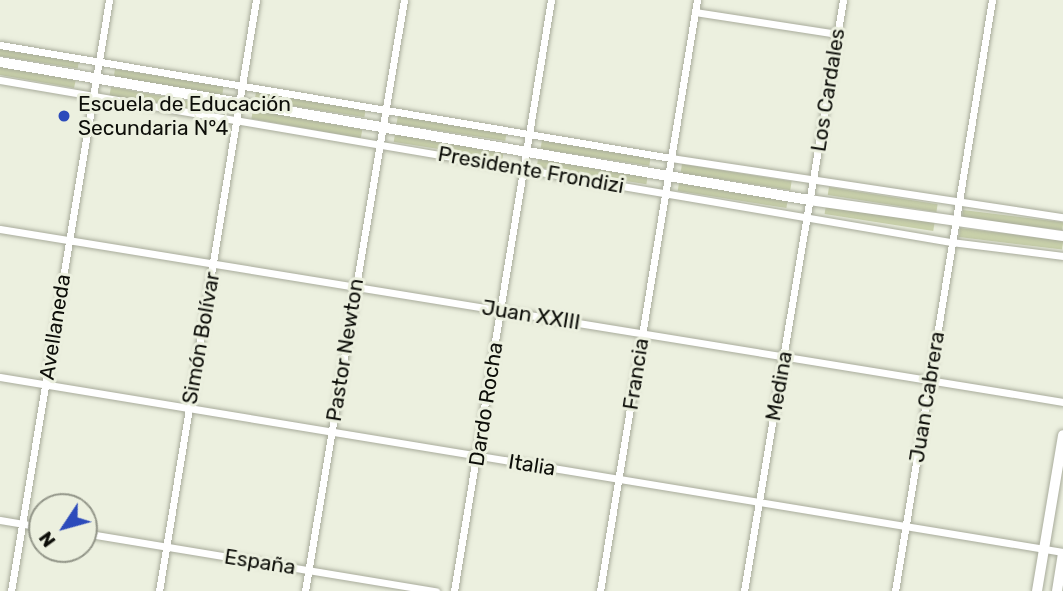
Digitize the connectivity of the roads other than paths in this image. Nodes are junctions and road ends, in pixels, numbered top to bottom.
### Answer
1 (110, 0) edge
2 (256, 0) edge
3 (404, 0) edge
4 (551, 0) edge
5 (697, 0) edge
6 (842, 0) edge
7 (992, 0) edge
8 (695, 12) junction
9 (837, 34) junction
10 (0, 46) edge
11 (0, 62) edge
12 (99, 62) junction
13 (96, 79) junction
14 (0, 80) edge
15 (241, 85) junction
16 (94, 95) junction
17 (238, 104) junction
18 (385, 109) junction
19 (235, 121) junction
20 (382, 126) junction
21 (528, 133) junction
22 (379, 144) junction
23 (525, 150) junction
24 (671, 158) junction
25 (521, 168) junction
26 (665, 174) junction
27 (813, 181) junction
28 (663, 192) junction
29 (809, 201) junction
30 (957, 203) junction
31 (807, 216) junction
32 (1063, 217) edge
33 (954, 223) junction
34 (0, 229) edge
35 (1063, 236) edge
36 (69, 240) junction
37 (951, 242) junction
38 (1063, 256) edge
39 (214, 264) junction
40 (356, 287) junction
41 (501, 310) junction
42 (642, 334) junction
43 (783, 356) junction
44 (0, 377) edge
45 (930, 380) junction
46 (45, 385) junction
47 (1063, 402) edge
48 (190, 409) junction
49 (332, 432) junction
50 (1063, 435) edge
51 (477, 456) junction
52 (618, 479) junction
53 (759, 502) junction
54 (0, 520) edge
55 (22, 523) junction
56 (28, 524) edge
57 (906, 527) junction
58 (98, 535) edge
59 (167, 547) junction
60 (1044, 549) junction
61 (1063, 554) edge
62 (308, 570) junction
63 (11, 591) edge
64 (159, 591) edge
65 (305, 591) edge
66 (436, 591) edge
67 (454, 591) edge
68 (600, 591) edge
69 (744, 591) edge
70 (895, 591) edge
71 (1037, 591) edge
72 (1057, 591) edge

1 - 12 street, Avellaneda
2 - 15 street, Simón Bolívar
3 - 18 street, Pastor Newton
4 - 21 street, Dardo Rocha
5 - 8 street, Francia
6 - 9 street, Los Cardales
7 - 30 street, Juan Cabrera
8 - 9 street
8 - 24 street, Francia
9 - 27 street, Los Cardales
10 - 12 street, Presidente Frondizi
11 - 13 main road, Presidente Frondizi
12 - 13 street, Avellaneda
12 - 15 street, Presidente Frondizi
13 - 16 street, Avellaneda
13 - 17 main road, Presidente Frondizi
14 - 16 street, Presidente Frondizi
15 - 17 street, Simón Bolívar
15 - 18 street, Presidente Frondizi
16 - 19 street, Presidente Frondizi
16 - 36 street, Avellaneda
17 - 19 street, Simón Bolívar
17 - 20 main road, Presidente Frondizi
18 - 20 street, Pastor Newton
18 - 21 street, Presidente Frondizi
19 - 22 street, Presidente Frondizi
19 - 39 street, Simón Bolívar
20 - 22 street, Pastor Newton
20 - 23 main road, Presidente Frondizi
21 - 23 street, Dardo Rocha
21 - 24 street, Presidente Frondizi
22 - 25 street, Presidente Frondizi
22 - 40 street, Pastor Newton
23 - 25 street, Dardo Rocha
23 - 26 main road, Presidente Frondizi
24 - 26 street, Francia
24 - 27 street, Presidente Frondizi
25 - 28 street, Presidente Frondizi
25 - 41 street, Dardo Rocha
26 - 28 street, Francia
26 - 29 main road, Presidente Frondizi
27 - 29 street, Medina
27 - 30 street, Presidente Frondizi
28 - 31 street, Presidente Frondizi
28 - 42 street, Francia
29 - 31 street, Medina
29 - 33 main road, Presidente Frondizi
30 - 32 street, Presidente Frondizi
30 - 33 street, Juan Cabrera
31 - 37 street, Presidente Frondizi
31 - 43 street, Medina
33 - 35 main road, Presidente Frondizi
33 - 37 street, Juan Cabrera
34 - 36 street, Juan XXIII
36 - 39 street, Juan XXIII
36 - 46 street, Avellaneda
37 - 38 street, Presidente Frondizi
37 - 45 street, Juan Cabrera
39 - 40 street, Juan XXIII
39 - 48 street, Simón Bolívar
40 - 41 street, Juan XXIII
40 - 49 street, Pastor Newton
41 - 42 street, Juan XXIII
41 - 51 street, Dardo Rocha
42 - 43 street, Juan XXIII
42 - 52 street, Francia
43 - 45 street, Juan XXIII
43 - 53 street, Medina
44 - 46 street, Italia
45 - 47 street, Juan XXIII
45 - 57 street, Juan Cabrera
46 - 48 street, Italia
46 - 55 street, Avellaneda
48 - 49 street, Italia
48 - 59 street, Simón Bolívar
49 - 51 street, Italia
49 - 62 street, Pastor Newton
50 - 60 main road
51 - 52 street, Italia
51 - 67 street, Dardo Rocha
52 - 53 street, Italia
52 - 68 street, Francia
53 - 57 street, Italia
53 - 69 street, Medina
54 - 55 street
55 - 56 street
55 - 63 street, Avellaneda
57 - 60 street, Italia
57 - 70 street, Juan Cabrera
58 - 59 street, España
59 - 62 street, España
59 - 64 street, Simón Bolívar
60 - 61 street, Italia
60 - 71 main road
61 - 72 main road
62 - 65 street, Pastor Newton
62 - 66 street, España

